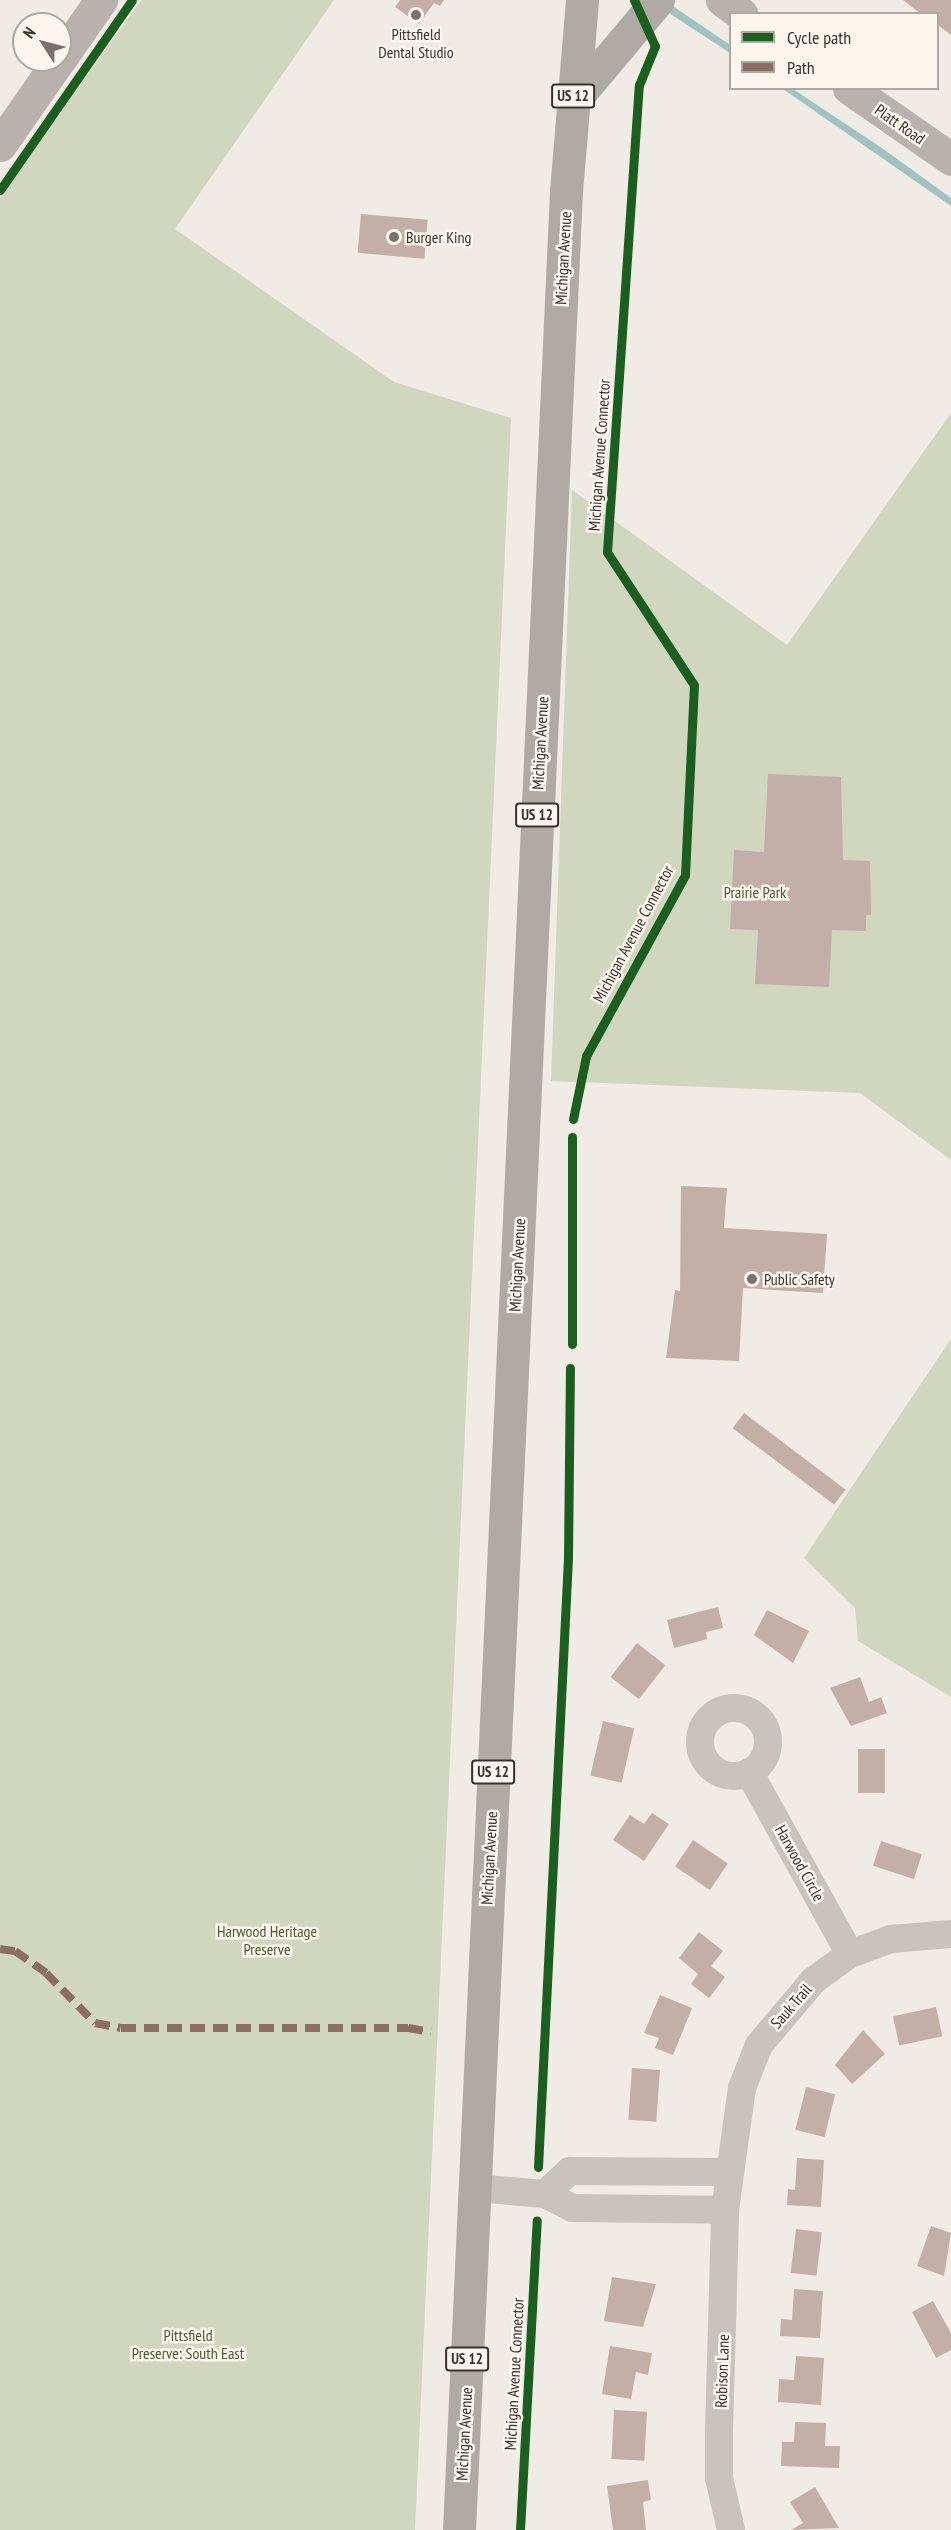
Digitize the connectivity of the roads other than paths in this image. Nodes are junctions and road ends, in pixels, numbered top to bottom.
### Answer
1 (101, 0) edge
2 (582, 0) edge
3 (658, 0) edge
4 (722, 0) edge
5 (738, 12) edge
6 (72, 42) edge
7 (51, 72) edge
8 (852, 90) edge
9 (573, 101) junction
10 (0, 145) edge
11 (951, 159) edge
12 (749, 1772) dead end
13 (951, 1934) edge
14 (850, 1954) junction
15 (730, 2172) junction
16 (476, 2188) junction
17 (545, 2193) junction
18 (725, 2210) junction
19 (459, 2530) edge
20 (731, 2530) edge

1 - 6 main road
2 - 9 highway, Michigan Avenue / US 12
3 - 9 highway
4 - 5 main road
7 - 10 main road
8 - 11 main road, Platt Road
9 - 16 highway, Michigan Avenue / US 12
12 - 14 street, Harwood Circle
13 - 14 street, Sauk Trail
14 - 15 street, Sauk Trail
15 - 17 street
15 - 18 street, Sauk Trail
16 - 17 street
16 - 19 highway, Michigan Avenue / US 12
17 - 18 street
18 - 20 street, Robison Lane

